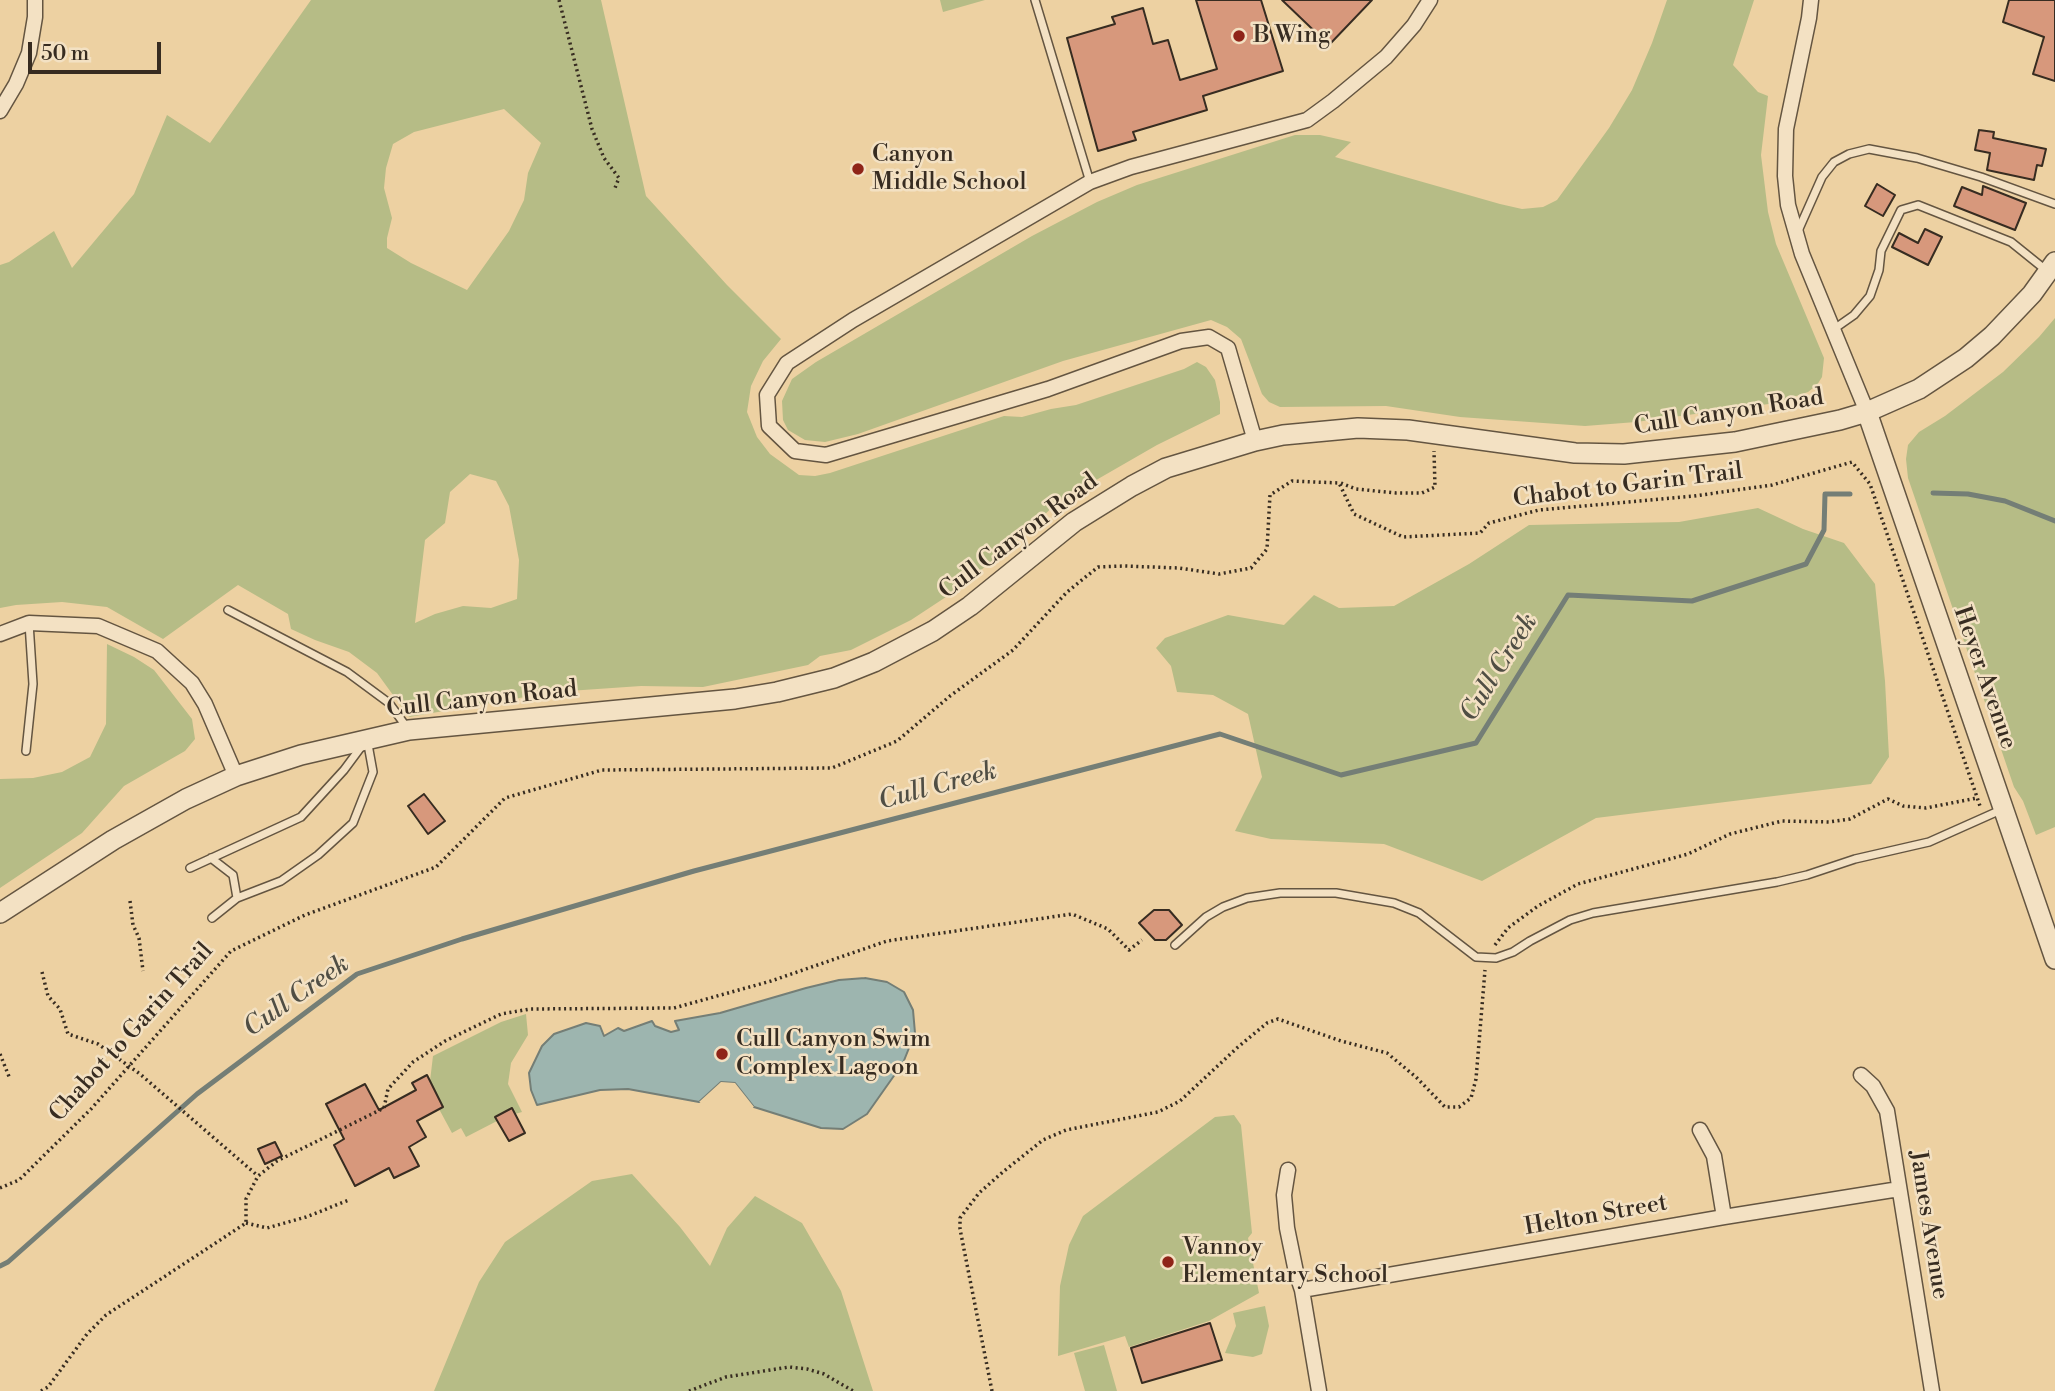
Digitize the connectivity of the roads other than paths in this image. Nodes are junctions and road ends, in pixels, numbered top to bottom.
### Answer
1 (35, 0) edge
2 (1035, 0) edge
3 (1430, 0) edge
4 (1811, 0) edge
5 (0, 111) edge
6 (1090, 182) junction
7 (2055, 204) edge
8 (1796, 236) junction
9 (2051, 266) edge
10 (1834, 329) junction
11 (1867, 412) junction
12 (1255, 441) junction
13 (228, 610) dead end
14 (29, 623) junction
15 (0, 634) edge
16 (409, 730) junction
17 (367, 739) junction
18 (26, 751) dead end
19 (236, 776) junction
20 (2004, 809) junction
21 (211, 858) junction
22 (190, 868) dead end
23 (237, 898) junction
24 (0, 914) edge
25 (212, 918) dead end
26 (1175, 945) dead end
27 (2055, 959) edge
28 (1861, 1075) dead end
29 (1700, 1130) dead end
30 (1288, 1170) dead end
31 (1899, 1189) junction
32 (1724, 1217) junction
33 (1302, 1290) junction
34 (1319, 1391) edge
35 (1932, 1391) edge

1 - 5 street
2 - 6 lane
3 - 6 street
4 - 8 street
6 - 12 street
7 - 8 lane
8 - 10 street
9 - 10 lane
9 - 11 street, Cull Canyon Road
10 - 11 street
11 - 12 street, Cull Canyon Road
11 - 20 street, Heyer Avenue
12 - 16 street, Cull Canyon Road
13 - 16 lane
14 - 15 street
14 - 18 lane
14 - 19 street
16 - 17 street, Cull Canyon Road
17 - 19 street, Cull Canyon Road
17 - 21 lane
17 - 23 lane
19 - 24 street, Cull Canyon Road
20 - 26 lane
20 - 27 street, Heyer Avenue
21 - 22 lane
21 - 23 lane
23 - 25 lane
28 - 31 street, James Avenue
29 - 32 street
30 - 33 street
31 - 32 street, Helton Street
31 - 35 street, James Avenue
32 - 33 street, Helton Street
33 - 34 street

